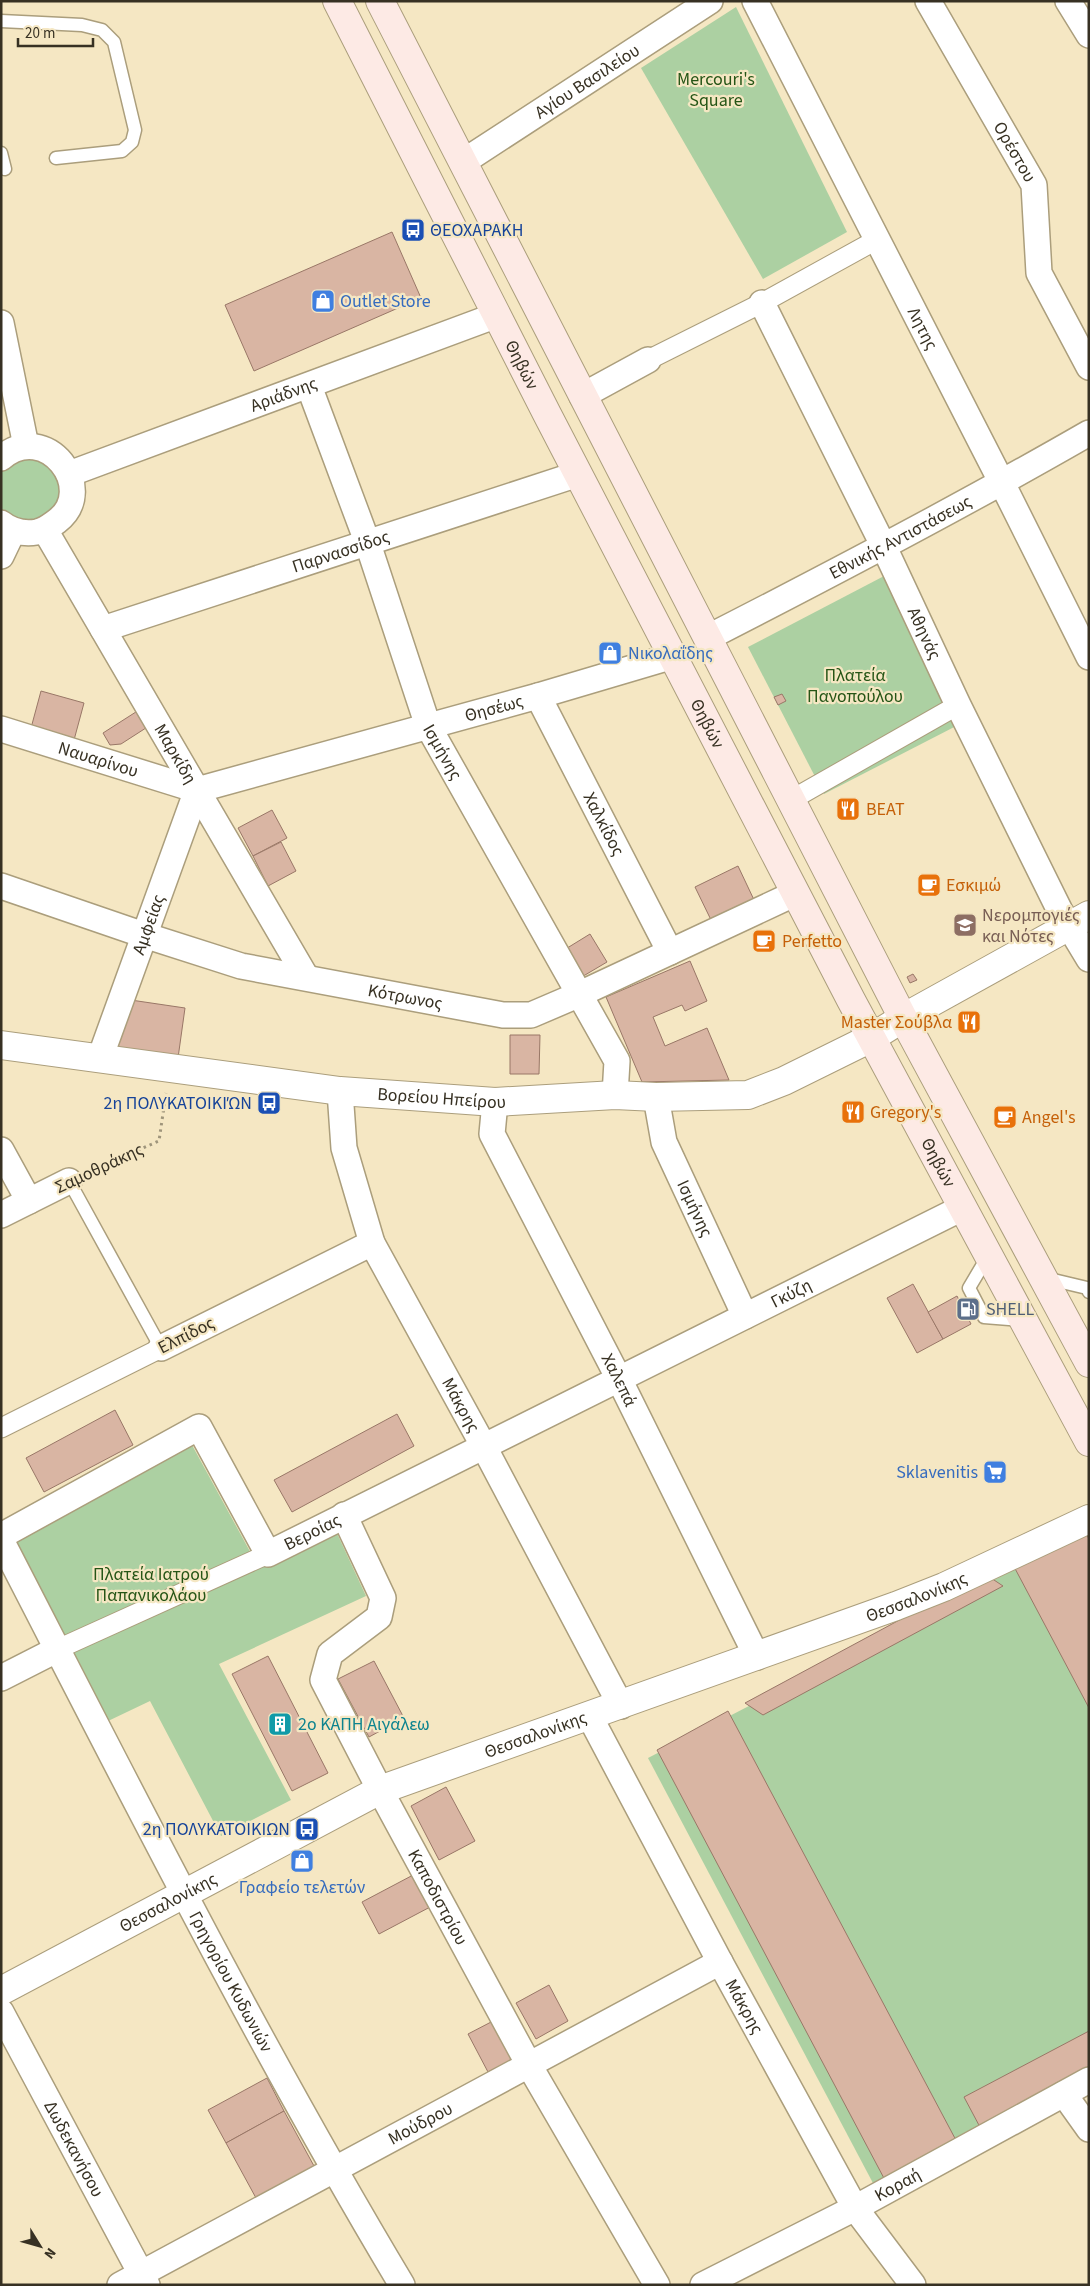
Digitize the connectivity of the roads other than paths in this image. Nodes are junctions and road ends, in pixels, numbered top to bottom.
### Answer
1 (337, 1) edge
2 (380, 1) edge
3 (710, 1) edge
4 (755, 1) edge
5 (928, 1) edge
6 (1068, 1) edge
7 (1, 21) edge
8 (1089, 36) edge
9 (1, 153) edge
10 (56, 158) dead end
11 (463, 162) junction
12 (5, 169) dead end
13 (878, 239) junction
14 (762, 303) junction
15 (497, 315) junction
16 (1, 323) edge
17 (648, 360) joint
18 (1089, 367) edge
19 (309, 386) junction
20 (582, 396) junction
21 (1089, 433) edge
22 (26, 446) junction
23 (1, 458) edge
24 (69, 474) junction
25 (578, 474) junction
26 (1002, 483) junction
27 (7, 527) edge
28 (45, 530) junction
29 (368, 544) junction
30 (884, 547) junction
31 (1, 556) edge
32 (103, 629) junction
33 (707, 638) junction
34 (673, 656) junction
35 (1089, 657) edge
36 (538, 696) junction
37 (958, 705) junction
38 (428, 726) junction
39 (1, 729) edge
40 (197, 790) junction
41 (791, 800) junction
42 (1, 886) edge
43 (796, 892) junction
44 (1078, 921) edge
45 (144, 935) junction
46 (670, 952) junction
47 (1089, 960) edge
48 (306, 977) junction
49 (580, 994) junction
50 (903, 1018) junction
51 (871, 1038) junction
52 (1, 1045) edge
53 (100, 1058) junction
54 (340, 1091) junction
55 (615, 1094) junction
56 (656, 1097) junction
57 (495, 1102) junction
58 (1, 1150) edge
59 (69, 1181) joint
60 (29, 1201) junction
61 (962, 1208) junction
62 (1, 1215) edge
63 (372, 1243) junction
64 (1043, 1277) junction
65 (1089, 1292) edge
66 (745, 1316) junction
67 (1085, 1346) edge
68 (161, 1348) junction
69 (619, 1379) junction
70 (1, 1428) edge
71 (1089, 1442) edge
72 (483, 1445) junction
73 (344, 1516) junction
74 (1089, 1519) edge
75 (1, 1538) edge
76 (268, 1554) junction
77 (58, 1649) junction
78 (758, 1657) junction
79 (1, 1678) edge
80 (621, 1706) junction
81 (590, 1716) junction
82 (380, 1790) junction
83 (185, 1894) junction
84 (720, 1962) junction
85 (1, 1991) edge
86 (1, 2012) edge
87 (529, 2065) junction
88 (1089, 2080) edge
89 (1064, 2094) junction
90 (1089, 2129) edge
91 (333, 2170) junction
92 (856, 2208) junction
93 (136, 2281) edge
94 (402, 2285) edge
95 (657, 2285) edge
96 (703, 2285) edge
97 (913, 2285) edge

1 - 15 main road, Θηβών
2 - 11 main road
3 - 11 street, Αγίου Βασιλείου
4 - 13 street, Λητης
5 - 18 street, Ορέστου
6 - 8 street
7 - 10 lane
9 - 12 lane
11 - 20 main road
13 - 14 street
13 - 26 street, Λητης
14 - 17 street
14 - 30 street, Αθηνάς
15 - 19 street, Αριάδνης
15 - 25 main road, Θηβών
16 - 22 street
17 - 20 street
19 - 24 street, Αριάδνης
19 - 29 street, Ισμήνης
20 - 33 main road
21 - 26 street, Εθνικής Αντιστάσεως
22 - 23 street
22 - 24 street
24 - 28 street
25 - 29 street, Παρνασσίδος
25 - 34 main road, Θηβών
26 - 30 street, Εθνικής Αντιστάσεως
26 - 35 street, Λητης
27 - 28 street
27 - 31 street
28 - 32 street, Μαρκίδη
29 - 32 street, Παρνασσίδος
29 - 38 street, Ισμήνης
30 - 33 street, Εθνικής Αντιστάσεως
30 - 37 street, Αθηνάς
32 - 40 street, Μαρκίδη
33 - 41 main road
34 - 36 street, Θησέως
34 - 43 main road, Θηβών
36 - 38 street, Θησέως
36 - 46 street, Χαλκίδος
37 - 41 street
37 - 44 street, Αθηνάς
38 - 40 street, Θησέως
38 - 49 street, Ισμήνης
39 - 40 street, Ναυαρίνου
40 - 45 street, Αμφείας
40 - 48 street, Μαρκίδη
41 - 50 main road
42 - 45 street, Κότρωνος
43 - 46 street, Κότρωνος
43 - 51 main road, Θηβών
44 - 47 street, Αθηνάς
44 - 50 street, Βορείου Ηπείρου
45 - 48 street, Κότρωνος
45 - 53 street, Αμφείας
46 - 49 street, Κότρωνος
48 - 49 street, Κότρωνος
49 - 55 street, Ισμήνης
50 - 51 street, Βορείου Ηπείρου
50 - 64 main road
51 - 56 street, Βορείου Ηπείρου
51 - 61 main road, Θηβών
52 - 53 street, Βορείου Ηπείρου
53 - 54 street, Βορείου Ηπείρου
54 - 57 street, Βορείου Ηπείρου
54 - 63 street, Μάκρης
55 - 56 street, Βορείου Ηπείρου
55 - 57 street, Βορείου Ηπείρου
56 - 66 street, Ισμήνης
57 - 69 street, Χαλεπά
58 - 60 street
59 - 60 street, Σαμοθράκης
59 - 68 lane
60 - 62 street, Σαμοθράκης
61 - 66 street, Γκύζη
61 - 71 main road, Θηβών
63 - 68 street, Ελπίδος
63 - 72 street, Μάκρης
64 - 65 lane
64 - 67 main road
66 - 69 street, Γκύζη
68 - 70 street, Ελπίδος
69 - 72 street, Βεροίας
69 - 78 street, Χαλεπά
72 - 73 street, Βεροίας
72 - 80 street, Μάκρης
73 - 76 street, Βεροίας
73 - 82 street, Καποδιστρίου
74 - 78 street, Θεσσαλονίκης
75 - 76 street
75 - 77 street, Γρηγορίου Κυδωνιών
76 - 77 street, Βεροίας
77 - 79 street, Βεροίας
77 - 83 street, Γρηγορίου Κυδωνιών
78 - 80 street, Θεσσαλονίκης
80 - 81 street, Θεσσαλονίκης
81 - 82 street, Θεσσαλονίκης
81 - 84 street, Μάκρης
82 - 83 street, Θεσσαλονίκης
82 - 87 street, Καποδιστρίου
83 - 85 street, Θεσσαλονίκης
83 - 91 street, Γρηγορίου Κυδωνιών
84 - 87 street, Μούδρου
84 - 92 street, Μάκρης
86 - 93 street, Δωδεκανήσου
87 - 91 street, Μούδρου
87 - 95 street, Καποδιστρίου
88 - 89 street, Κοραή
89 - 90 street
89 - 92 street, Κοραή
91 - 93 street, Μούδρου
91 - 94 street, Γρηγορίου Κυδωνιών
92 - 96 street, Κοραή
92 - 97 street, Μάκρης

